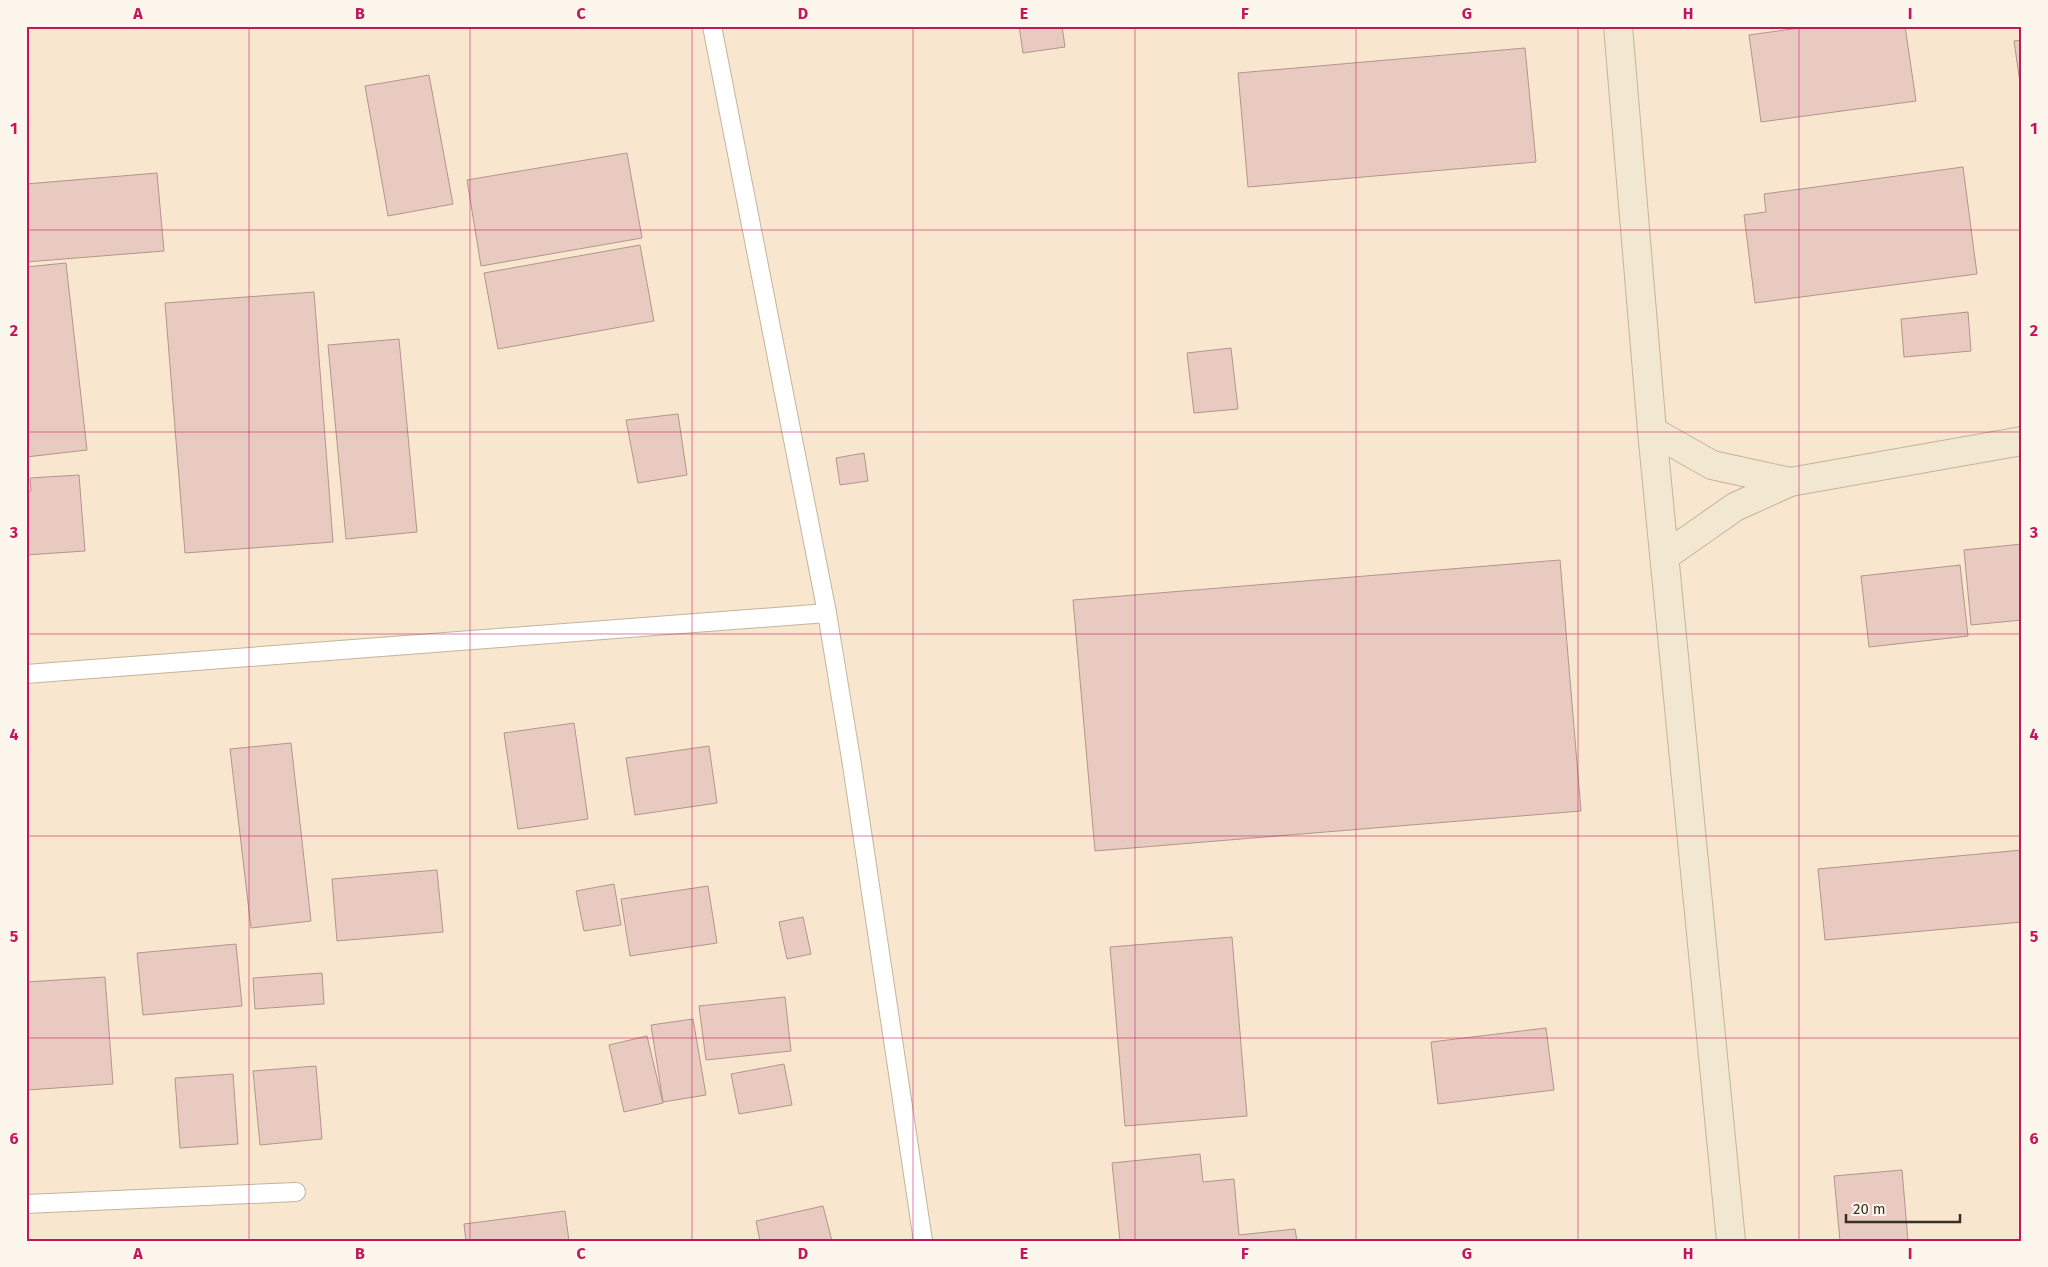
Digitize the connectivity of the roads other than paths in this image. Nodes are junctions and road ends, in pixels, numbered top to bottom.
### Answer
1 (712, 26) edge
2 (1618, 26) edge
3 (1652, 431) junction
4 (2022, 441) edge
5 (1790, 482) junction
6 (1665, 556) junction
7 (827, 613) junction
8 (26, 674) edge
9 (296, 1192) dead end
10 (26, 1204) edge
11 (923, 1241) edge
12 (1731, 1241) edge

1 - 7 lane
2 - 3 street
3 - 5 street
3 - 6 street
4 - 5 street
5 - 6 street
6 - 12 street
7 - 8 lane
7 - 11 lane
9 - 10 lane

